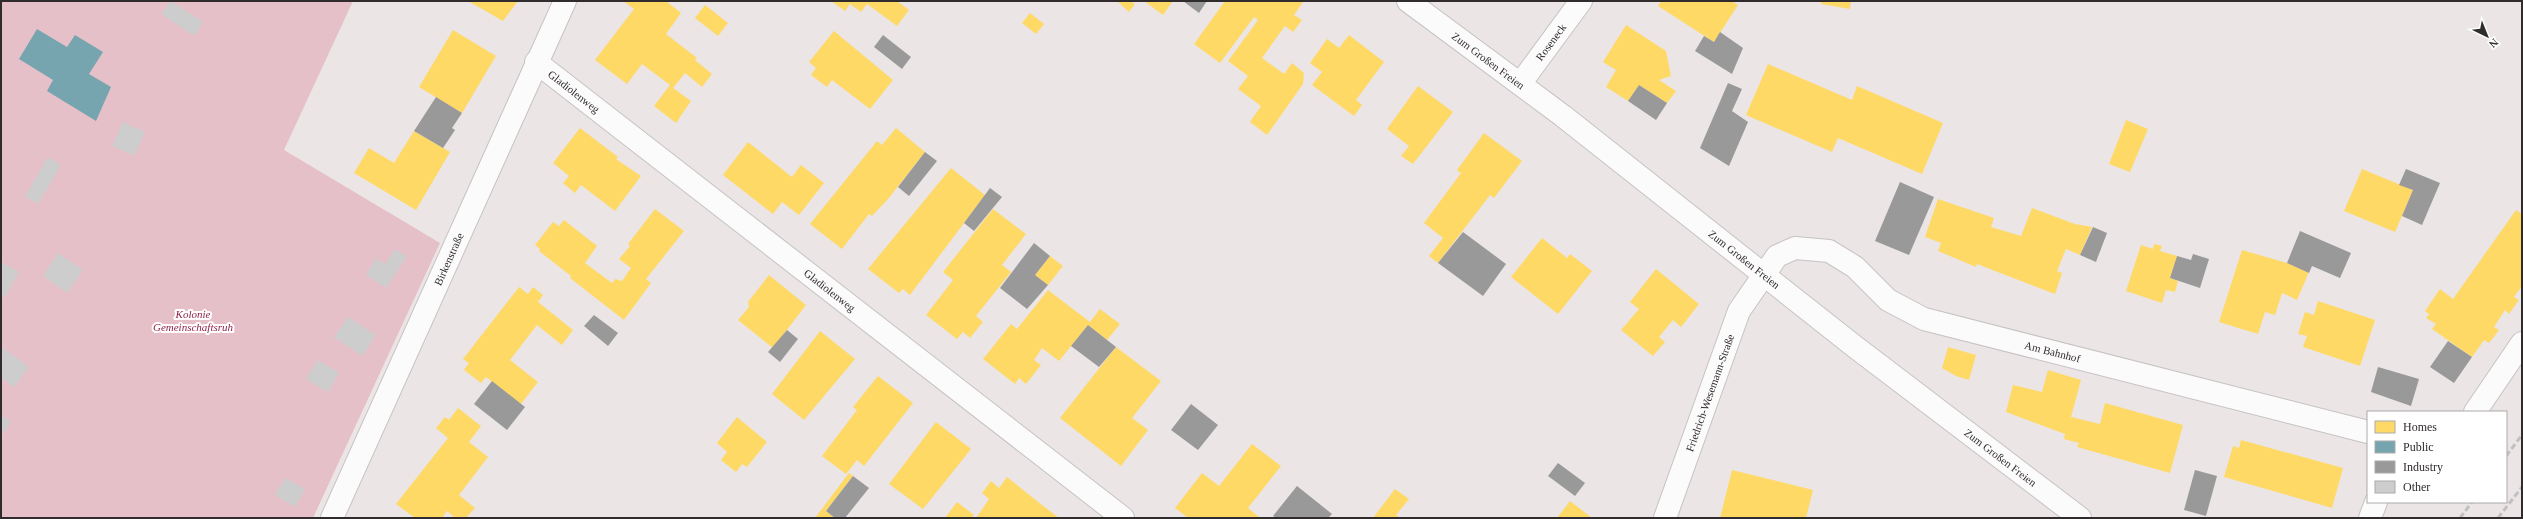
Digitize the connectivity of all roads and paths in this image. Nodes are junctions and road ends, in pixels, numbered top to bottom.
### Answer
1 (565, 1) edge
2 (1408, 1) edge
3 (1581, 1) edge
4 (536, 62) junction
5 (1520, 84) junction
6 (1764, 273) junction
7 (2522, 343) edge
8 (2476, 411) edge
9 (2367, 432) edge
10 (2376, 503) edge
11 (332, 518) edge
12 (1123, 518) edge
13 (1665, 518) edge
14 (2080, 518) edge
15 (2370, 518) edge

1 - 4 street, Birkenstraße
2 - 5 street, Zum Großen Freien
3 - 5 street, Roseneck
4 - 11 street, Birkenstraße
4 - 12 street, Gladiolenweg
5 - 6 street, Zum Großen Freien
6 - 9 street, Am Bahnhof
6 - 13 street, Friedrich-Wesemann-Straße
6 - 14 street, Zum Großen Freien
7 - 8 street
10 - 15 street

